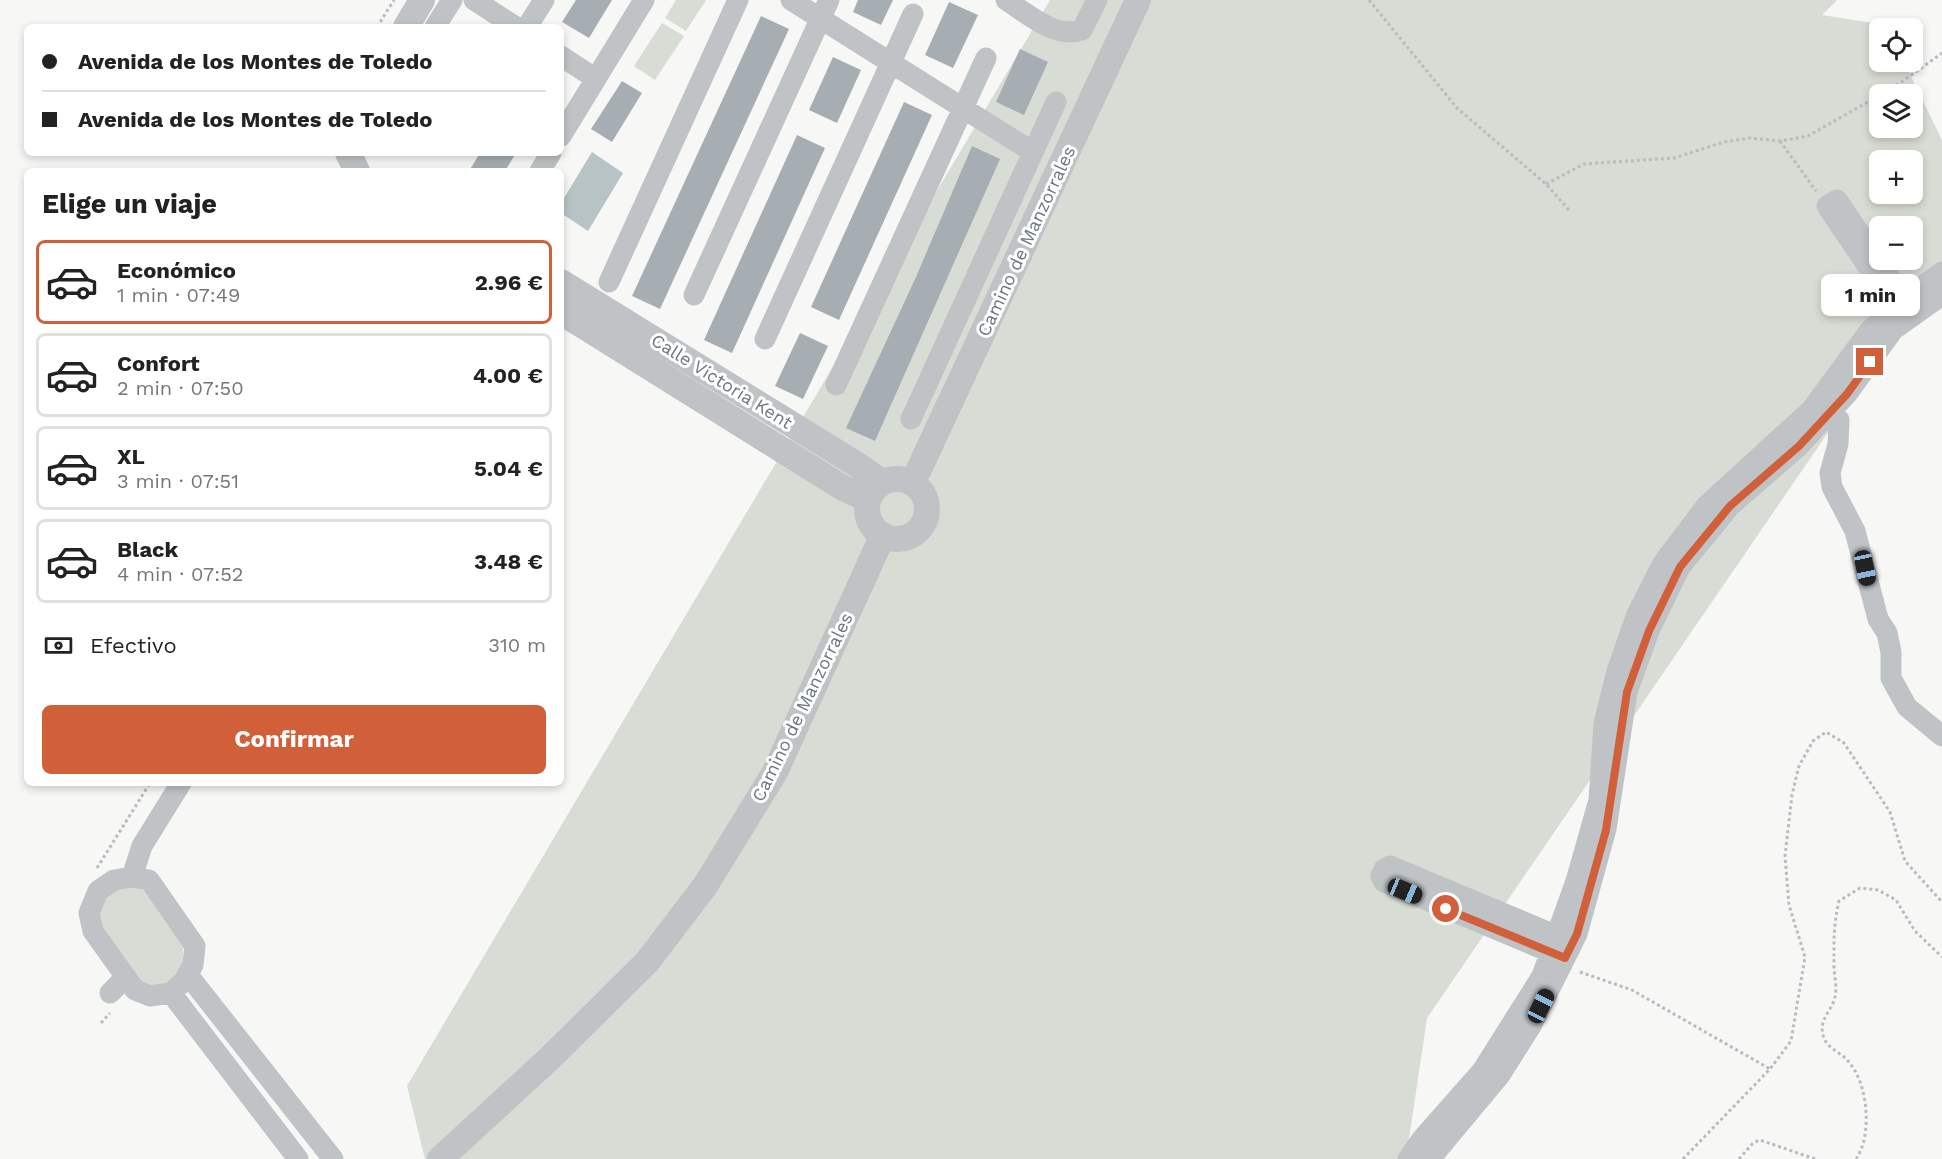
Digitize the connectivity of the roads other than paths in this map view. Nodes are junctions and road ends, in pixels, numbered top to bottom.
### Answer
1 (423, 0) edge
2 (452, 0) edge
3 (474, 0) edge
4 (544, 0) edge
5 (644, 0) edge
6 (738, 0) edge
7 (791, 0) edge
8 (1006, 0) edge
9 (1097, 0) edge
10 (1138, 0) edge
11 (825, 9) edge
12 (913, 14) dead end
13 (408, 24) edge
14 (437, 24) edge
15 (511, 24) edge
16 (529, 24) edge
17 (564, 58) edge
18 (986, 58) dead end
19 (891, 63) junction
20 (596, 79) junction
21 (1056, 102) dead end
22 (963, 108) junction
23 (564, 131) edge
24 (1033, 152) junction
25 (1827, 206) road end
26 (1942, 272) edge
27 (609, 282) dead end
28 (564, 284) edge
29 (694, 295) dead end
30 (1942, 295) edge
31 (1905, 310) junction
32 (564, 314) edge
33 (765, 339) dead end
34 (836, 385) dead end
35 (1824, 407) junction
36 (911, 419) dead end
37 (913, 482) junction
38 (875, 491) junction
39 (883, 535) junction
40 (1942, 736) edge
41 (179, 786) edge
42 (132, 877) junction
43 (1561, 951) junction
44 (188, 975) junction
45 (126, 977) junction
46 (110, 993) dead end
47 (171, 993) junction
48 (298, 1159) edge
49 (333, 1159) edge
50 (440, 1159) edge
51 (1408, 1159) edge
52 (1430, 1159) edge

1 - 13 street
2 - 14 street
3 - 15 street
4 - 16 street
5 - 20 street
6 - 27 street
7 - 11 street
8 - 9 street
10 - 37 street, Camino de Manzorrales
11 - 19 street
11 - 29 street
12 - 19 street
17 - 20 street
18 - 22 street
19 - 22 street
19 - 33 street
20 - 23 street
21 - 24 street
22 - 24 street
22 - 34 street
24 - 36 street
25 - 31 street
26 - 31 street
28 - 38 street, Calle Victoria Kent
30 - 31 street
31 - 35 street
32 - 38 street, Calle Victoria Kent
35 - 40 street
35 - 43 street
37 - 38 street
37 - 39 street
38 - 39 street
39 - 50 street, Camino de Manzorrales
41 - 42 street
42 - 44 street
42 - 45 street
43 - 43 street
43 - 51 street
43 - 52 street
44 - 47 street
44 - 49 street
45 - 46 street
45 - 47 street
47 - 48 street

